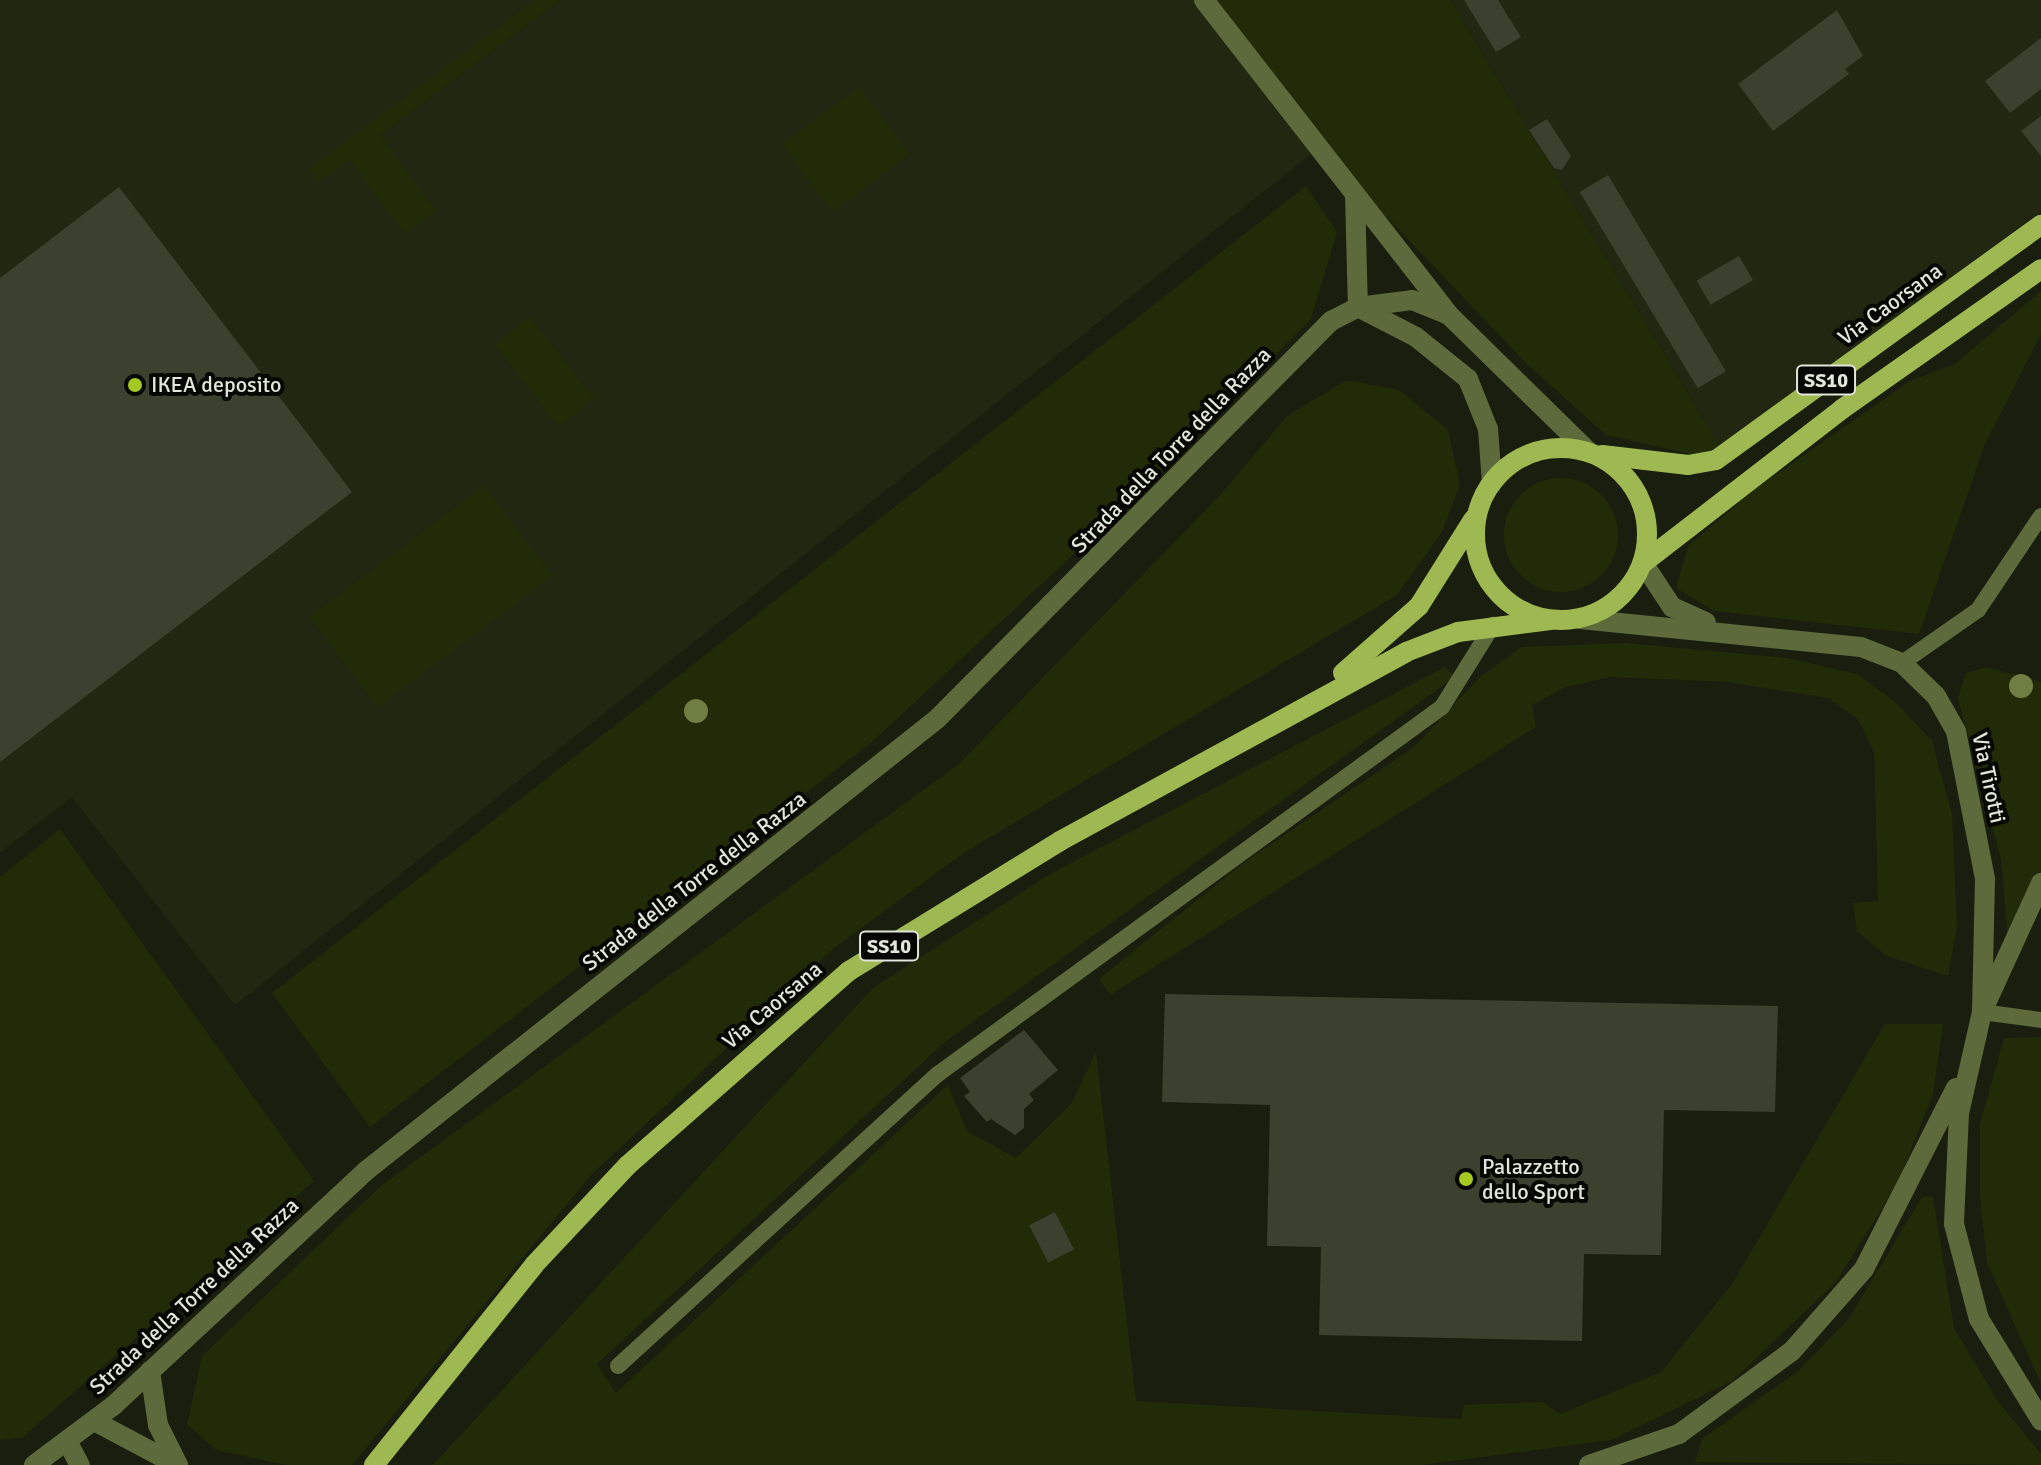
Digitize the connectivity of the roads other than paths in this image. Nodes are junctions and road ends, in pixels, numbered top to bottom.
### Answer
1 (1204, 0) edge
2 (1354, 191) junction
3 (2041, 225) edge
4 (2041, 269) edge
5 (1358, 307) junction
6 (1449, 315) junction
7 (1589, 452) junction
8 (1492, 483) junction
9 (1478, 510) junction
10 (2041, 516) edge
11 (1643, 563) junction
12 (1580, 619) junction
13 (1550, 620) junction
14 (1493, 625) junction
15 (1720, 629) junction
16 (1902, 663) junction
17 (1302, 705) junction
18 (2041, 883) edge
19 (1982, 1012) junction
20 (2041, 1020) edge
21 (1973, 1051) junction
22 (618, 1366) dead end
23 (150, 1371) junction
24 (2041, 1420) edge
25 (94, 1421) junction
26 (67, 1441) junction
27 (34, 1465) edge
28 (80, 1465) edge
29 (177, 1465) edge
30 (374, 1465) edge
31 (1589, 1465) edge

1 - 2 street
2 - 5 street
2 - 6 street
3 - 7 main road, Via Caorsana / SS10
4 - 11 main road, SS10
5 - 6 street
5 - 8 street
5 - 23 street, Strada della Torre della Razza
6 - 7 street
7 - 8 main road
7 - 11 main road
8 - 9 main road
9 - 13 main road
9 - 17 main road, SS10
10 - 16 lane
11 - 12 main road
11 - 15 street
12 - 13 main road
12 - 15 street
13 - 14 main road, SS10
14 - 17 main road, SS10
14 - 22 lane
15 - 16 street, Via Tirotti
16 - 19 street, Via Tirotti
17 - 30 main road, Via Caorsana / SS10
18 - 19 street, Via Tirotti
19 - 20 lane
19 - 21 street, Via Tirotti
21 - 24 street, Via Tirotti
21 - 31 street
23 - 25 street, Strada della Torre della Razza
23 - 29 street
25 - 26 street, Strada della Torre della Razza
25 - 29 street
26 - 27 street, Strada della Torre della Razza
26 - 28 street

